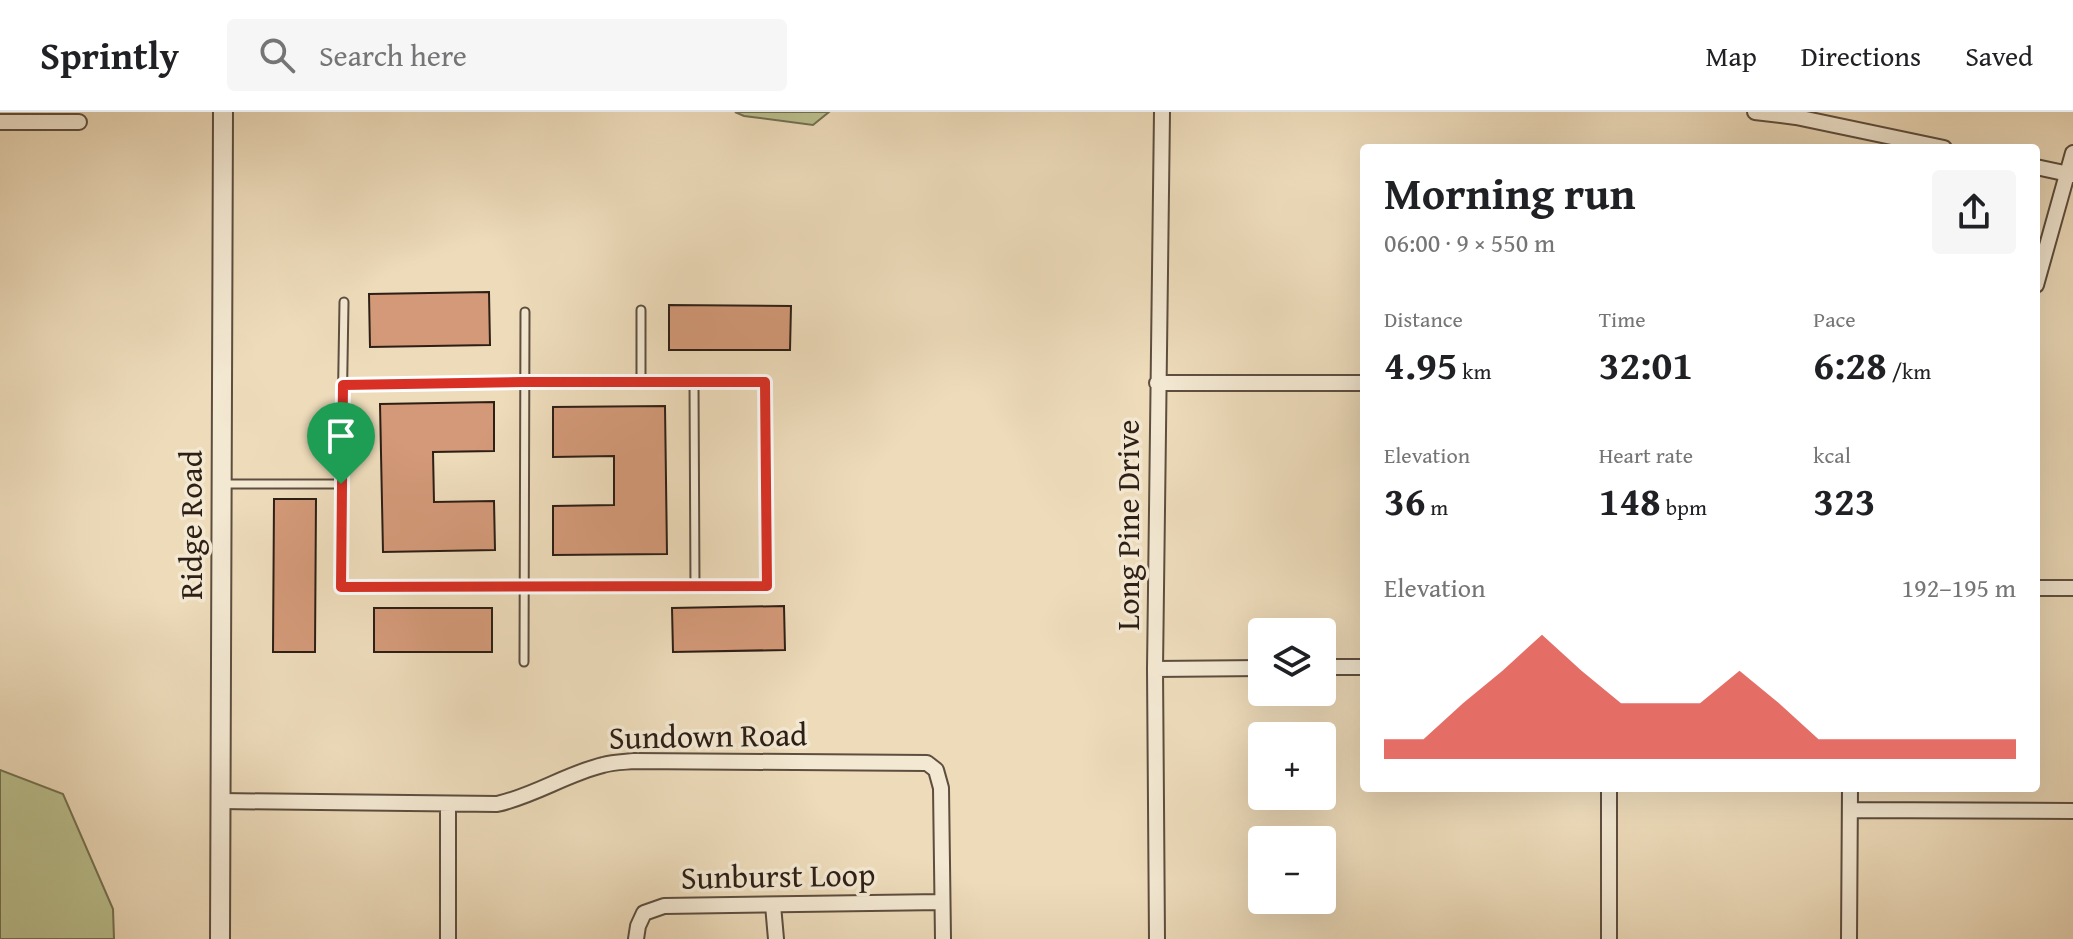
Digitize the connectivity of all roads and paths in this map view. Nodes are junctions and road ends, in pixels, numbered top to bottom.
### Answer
1 (223, 112) edge
2 (1162, 112) edge
3 (1755, 112) edge
4 (1796, 114) edge
5 (0, 122) edge
6 (79, 122) dead end
7 (1927, 144) edge
8 (2073, 153) edge
9 (2040, 168) edge
10 (2071, 174) edge
11 (2040, 272) edge
12 (344, 302) dead end
13 (641, 310) dead end
14 (525, 312) dead end
15 (523, 382) junction
16 (641, 382) junction
17 (694, 382) junction
18 (1157, 383) junction
19 (1360, 383) edge
20 (343, 385) junction
21 (221, 484) junction
22 (341, 484) junction
23 (524, 587) junction
24 (695, 587) junction
25 (2040, 588) edge
26 (2073, 588) edge
27 (524, 662) dead end
28 (1336, 667) edge
29 (1360, 667) edge
30 (1248, 668) edge
31 (1155, 669) junction
32 (1609, 792) edge
33 (1850, 792) edge
34 (221, 801) junction
35 (448, 804) junction
36 (1850, 810) junction
37 (2073, 811) edge
38 (942, 902) junction
39 (773, 905) junction
40 (220, 939) edge
41 (448, 939) edge
42 (636, 939) edge
43 (776, 939) edge
44 (943, 939) edge
45 (1157, 939) edge
46 (1609, 939) edge
47 (1849, 939) edge

1 - 21 street, Ridge Road
2 - 18 street, Long Pine Drive
3 - 4 street
4 - 7 street
5 - 6 street
8 - 10 street
9 - 10 street
10 - 11 street
12 - 20 lane
13 - 16 lane
14 - 15 lane
15 - 16 lane
15 - 20 lane
15 - 23 lane
16 - 17 lane
17 - 24 lane
17 - 24 lane
18 - 19 street
18 - 31 street, Long Pine Drive
20 - 22 lane
21 - 22 lane
21 - 34 street, Ridge Road
22 - 23 lane
23 - 24 lane
23 - 27 lane
25 - 26 street
28 - 29 street
30 - 31 street
31 - 45 street, Long Pine Drive
32 - 46 street
33 - 36 street
34 - 35 street, Sundown Road
34 - 40 street, Ridge Road
35 - 38 street, Sundown Road
35 - 41 street
36 - 37 street
36 - 47 street
38 - 39 street, Sunburst Loop
38 - 44 street, Sundown Road
39 - 42 street, Sunburst Loop
39 - 43 street

